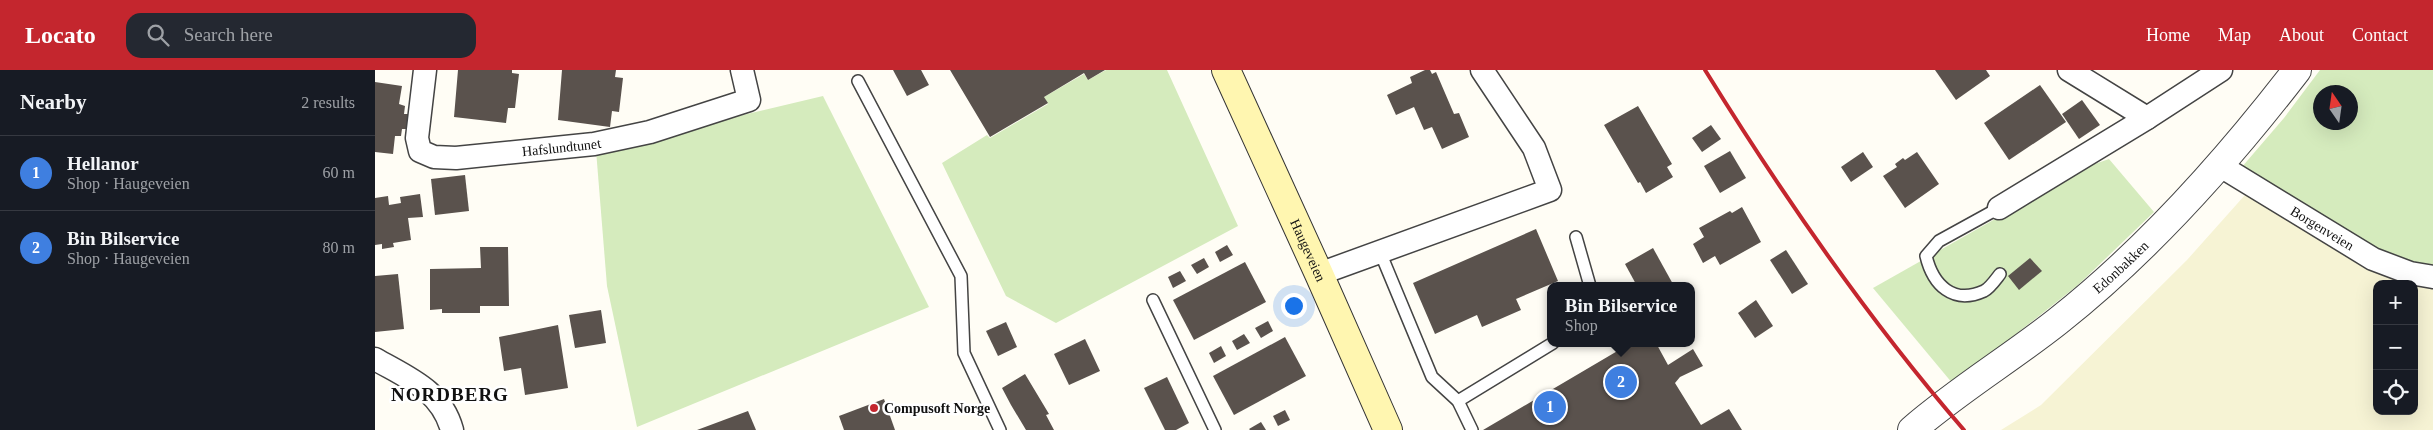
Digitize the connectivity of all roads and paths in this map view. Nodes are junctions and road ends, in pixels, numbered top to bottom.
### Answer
1 (425, 70) edge
2 (742, 70) edge
3 (1226, 70) edge
4 (1482, 70) edge
5 (2069, 70) edge
6 (2221, 70) edge
7 (2297, 70) edge
8 (858, 81) dead end
9 (2147, 118) junction
10 (2219, 165) junction
11 (1999, 208) joint
12 (1576, 237) dead end
13 (1381, 252) junction
14 (1319, 274) junction
15 (2000, 274) dead end
16 (2433, 277) edge
17 (1589, 282) edge
18 (1153, 300) dead end
19 (1547, 347) edge
20 (375, 359) edge
21 (1458, 400) junction
22 (452, 430) edge
23 (1000, 430) edge
24 (1215, 430) edge
25 (1388, 430) edge
26 (1472, 430) edge
27 (1912, 430) edge

1 - 2 street, Hafslundtunet
3 - 14 main road, Haugeveien
4 - 13 street
5 - 9 street
6 - 9 street
7 - 10 street, Edonbakken
8 - 23 lane
9 - 11 street
10 - 16 street, Borgenveien
10 - 27 street, Edonbakken
11 - 15 lane
12 - 17 lane
13 - 14 street
13 - 21 lane
14 - 25 main road, Haugeveien
18 - 24 lane
19 - 21 lane
20 - 22 street
21 - 26 lane

